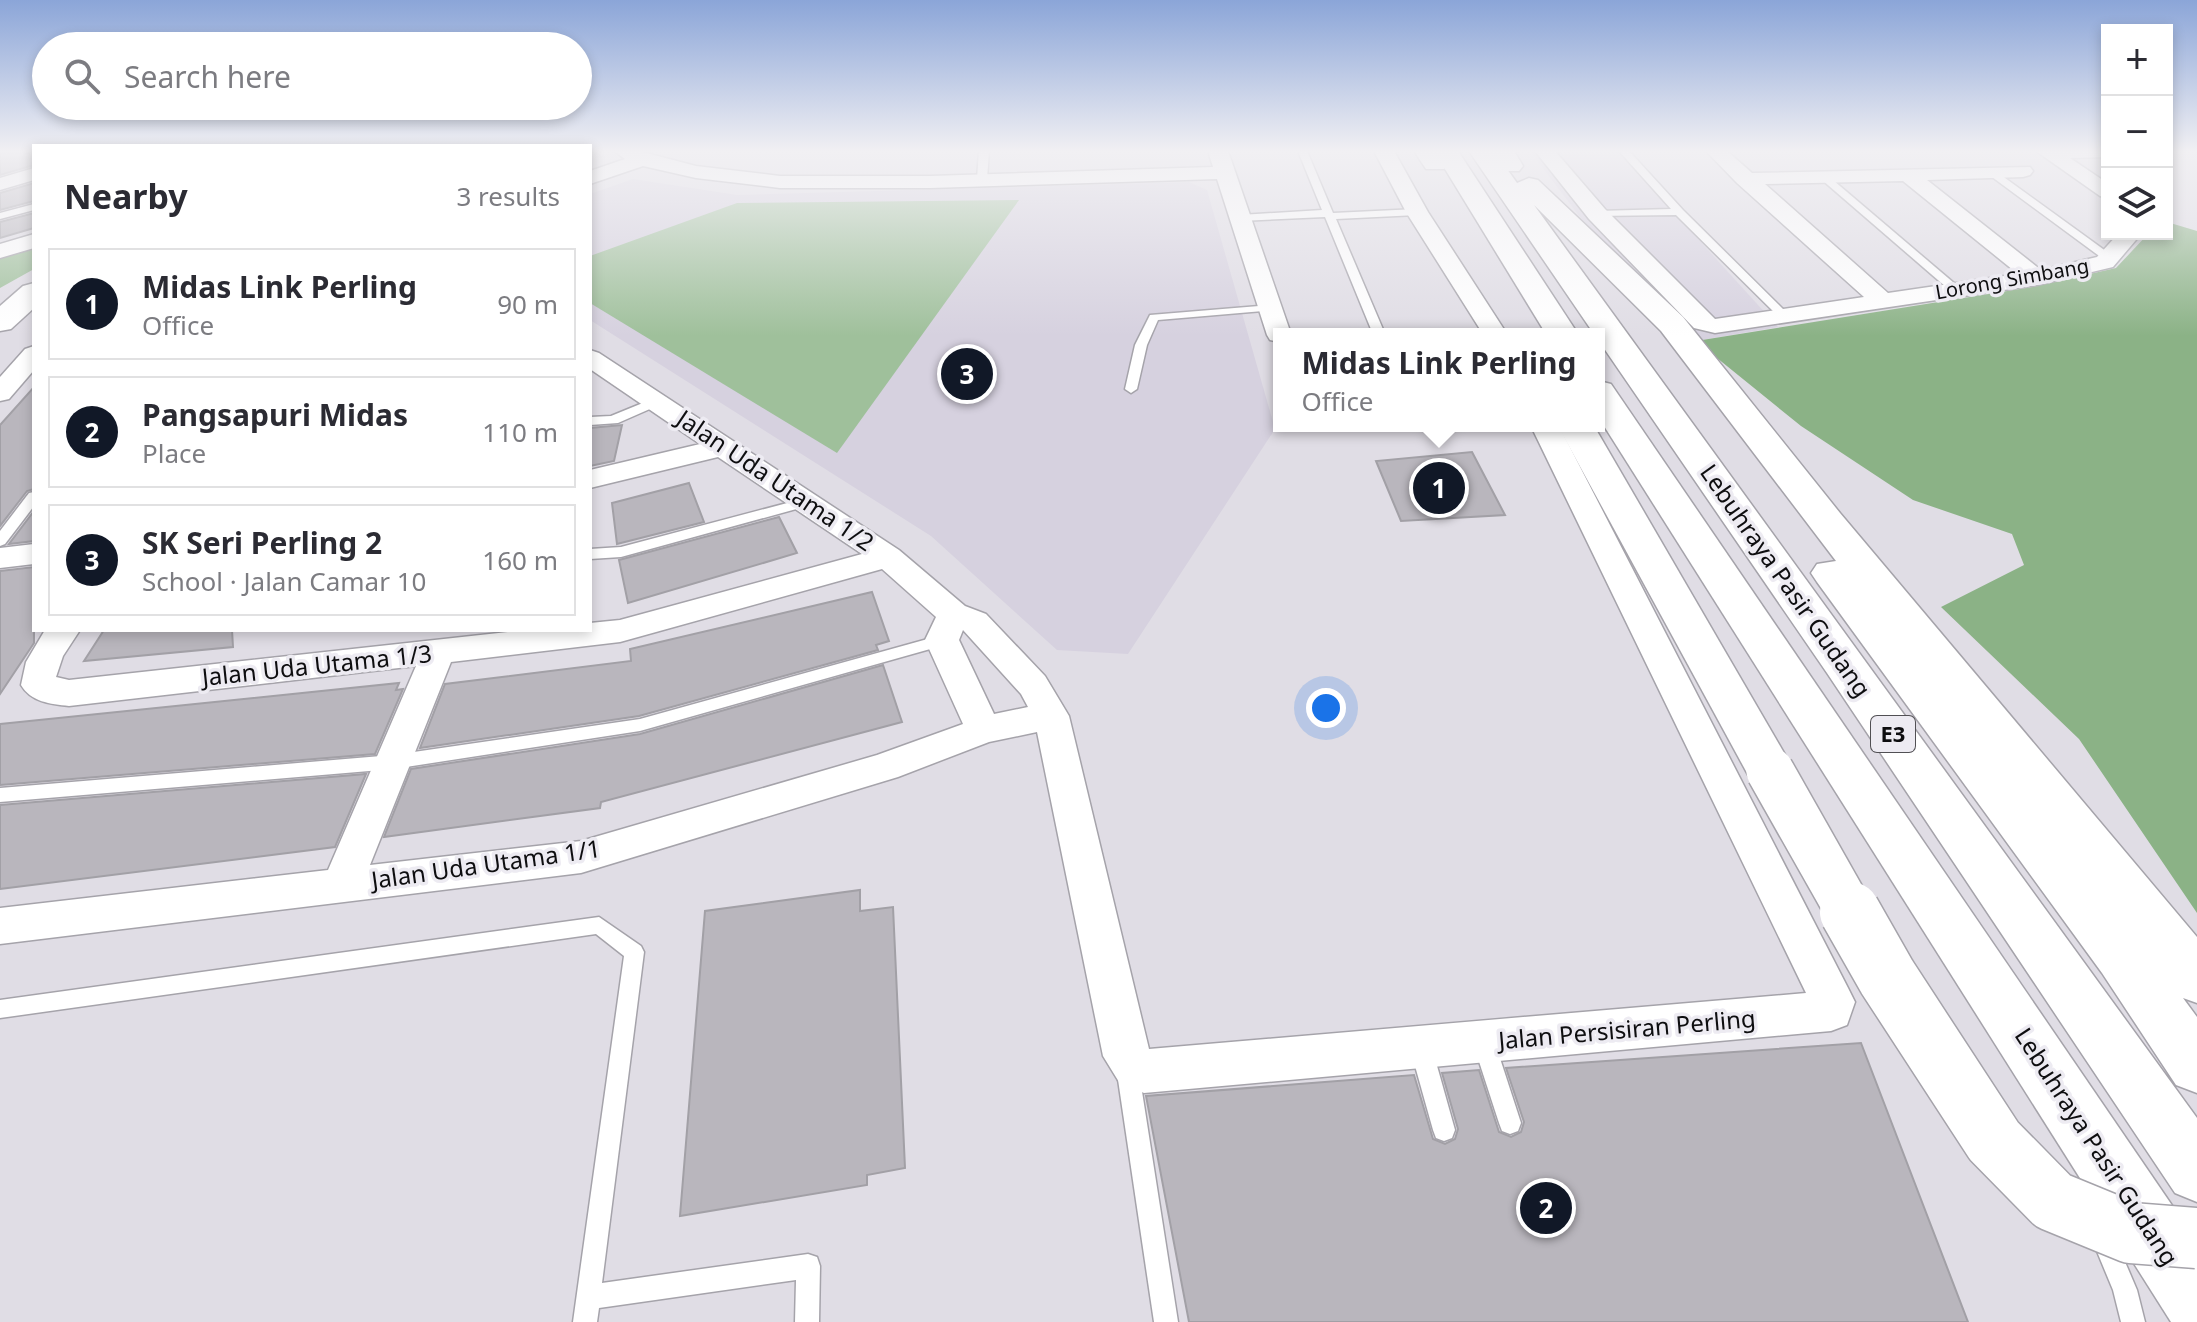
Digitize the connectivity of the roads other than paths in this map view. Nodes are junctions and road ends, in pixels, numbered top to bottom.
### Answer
1 (1417, 212) edge
2 (1679, 212) edge
3 (1238, 213) edge
4 (1397, 213) edge
5 (1457, 213) edge
6 (1483, 213) edge
7 (1512, 213) edge
8 (1553, 213) edge
9 (1555, 213) edge
10 (1651, 213) edge
11 (1782, 213) edge
12 (1866, 213) edge
13 (1955, 213) edge
14 (2047, 213) edge
15 (1597, 214) joint
16 (1329, 215) junction
17 (1240, 218) junction
18 (2125, 240) edge
19 (32, 242) edge
20 (0, 251) edge
21 (2110, 259) junction
22 (1486, 266) dead end
23 (2037, 278) junction
24 (32, 286) edge
25 (1957, 291) junction
26 (32, 293) edge
27 (1501, 293) dead end
28 (1882, 300) junction
29 (1271, 308) junction
30 (2, 312) edge
31 (1562, 312) edge
32 (1783, 315) junction
33 (1277, 328) edge
34 (1376, 328) edge
35 (1491, 328) edge
36 (1521, 328) edge
37 (1575, 328) edge
38 (32, 357) edge
39 (593, 362) edge
40 (1605, 366) edge
41 (1131, 389) dead end
42 (0, 393) edge
43 (1605, 400) edge
44 (655, 402) junction
45 (592, 421) edge
46 (1548, 432) edge
47 (1579, 432) edge
48 (723, 447) junction
49 (592, 479) edge
50 (32, 499) edge
51 (806, 502) junction
52 (0, 541) edge
53 (32, 554) edge
54 (592, 554) edge
55 (888, 557) junction
56 (0, 558) edge
57 (947, 627) junction
58 (62, 632) edge
59 (438, 653) junction
60 (1051, 716) junction
61 (984, 730) junction
62 (393, 762) junction
63 (0, 795) edge
64 (342, 885) junction
65 (0, 926) edge
66 (2197, 978) edge
67 (0, 1009) edge
68 (2019, 1030) junction
69 (1484, 1043) junction
70 (1421, 1048) junction
71 (1126, 1056) junction
72 (2197, 1065) edge
73 (1510, 1123) dead end
74 (1444, 1130) dead end
75 (2060, 1131) dead end
76 (2197, 1171) edge
77 (2083, 1189) dead end
78 (2197, 1238) edge
79 (588, 1297) junction
80 (2197, 1301) edge
81 (585, 1322) edge
82 (807, 1322) edge
83 (1166, 1322) edge
84 (2133, 1322) edge

1 - 35 street
2 - 32 lane
3 - 17 street
4 - 16 lane
5 - 22 main road
6 - 31 main road, Lebuhraya Pasir Gudang
7 - 31 main road, Lebuhraya Pasir Gudang
8 - 72 main road
9 - 66 main road
10 - 15 lane
11 - 28 street
12 - 25 lane
13 - 23 street
14 - 21 lane
15 - 32 street
16 - 17 lane
16 - 34 lane
17 - 29 street
18 - 21 street, Lorong Simbang
19 - 20 street
21 - 23 street, Lorong Simbang
23 - 25 street, Lorong Simbang
24 - 30 main road
25 - 28 street, Lorong Simbang
26 - 30 main road
27 - 36 main road
28 - 32 street
29 - 33 street
29 - 41 lane
31 - 37 main road, Lebuhraya Pasir Gudang / E3
38 - 42 street
39 - 44 street, Jalan Uda Utama 1/2
40 - 76 main road, Lebuhraya Pasir Gudang / E3
43 - 68 main road, Lebuhraya Pasir Gudang / E3
44 - 45 lane
44 - 48 street, Jalan Uda Utama 1/2
46 - 69 street, Jalan Persisiran Perling
47 - 78 main road, bridge
48 - 49 street
48 - 51 street, Jalan Uda Utama 1/2
50 - 52 lane
51 - 54 lane
51 - 55 street, Jalan Uda Utama 1/2
53 - 56 street
55 - 57 street, Jalan Uda Utama 1/2
55 - 59 street, Jalan Uda Utama 1/3
57 - 60 street, Jalan Uda Utama 1/2
57 - 61 street, Jalan Uda Utama 1/2
57 - 62 lane
58 - 59 street, Jalan Uda Utama 1/3
59 - 62 street
60 - 61 street, Jalan Uda Utama 1/1
60 - 71 street
61 - 64 street, Jalan Uda Utama 1/1
62 - 63 lane
62 - 64 street
64 - 65 street, Jalan Uda Utama 1/1
67 - 79 lane
68 - 75 lane
68 - 80 main road, Lebuhraya Pasir Gudang / E3
69 - 70 street, Jalan Persisiran Perling
69 - 73 lane
70 - 71 street, Jalan Persisiran Perling
70 - 74 lane
71 - 83 lane
77 - 84 lane
79 - 81 lane
79 - 82 lane

